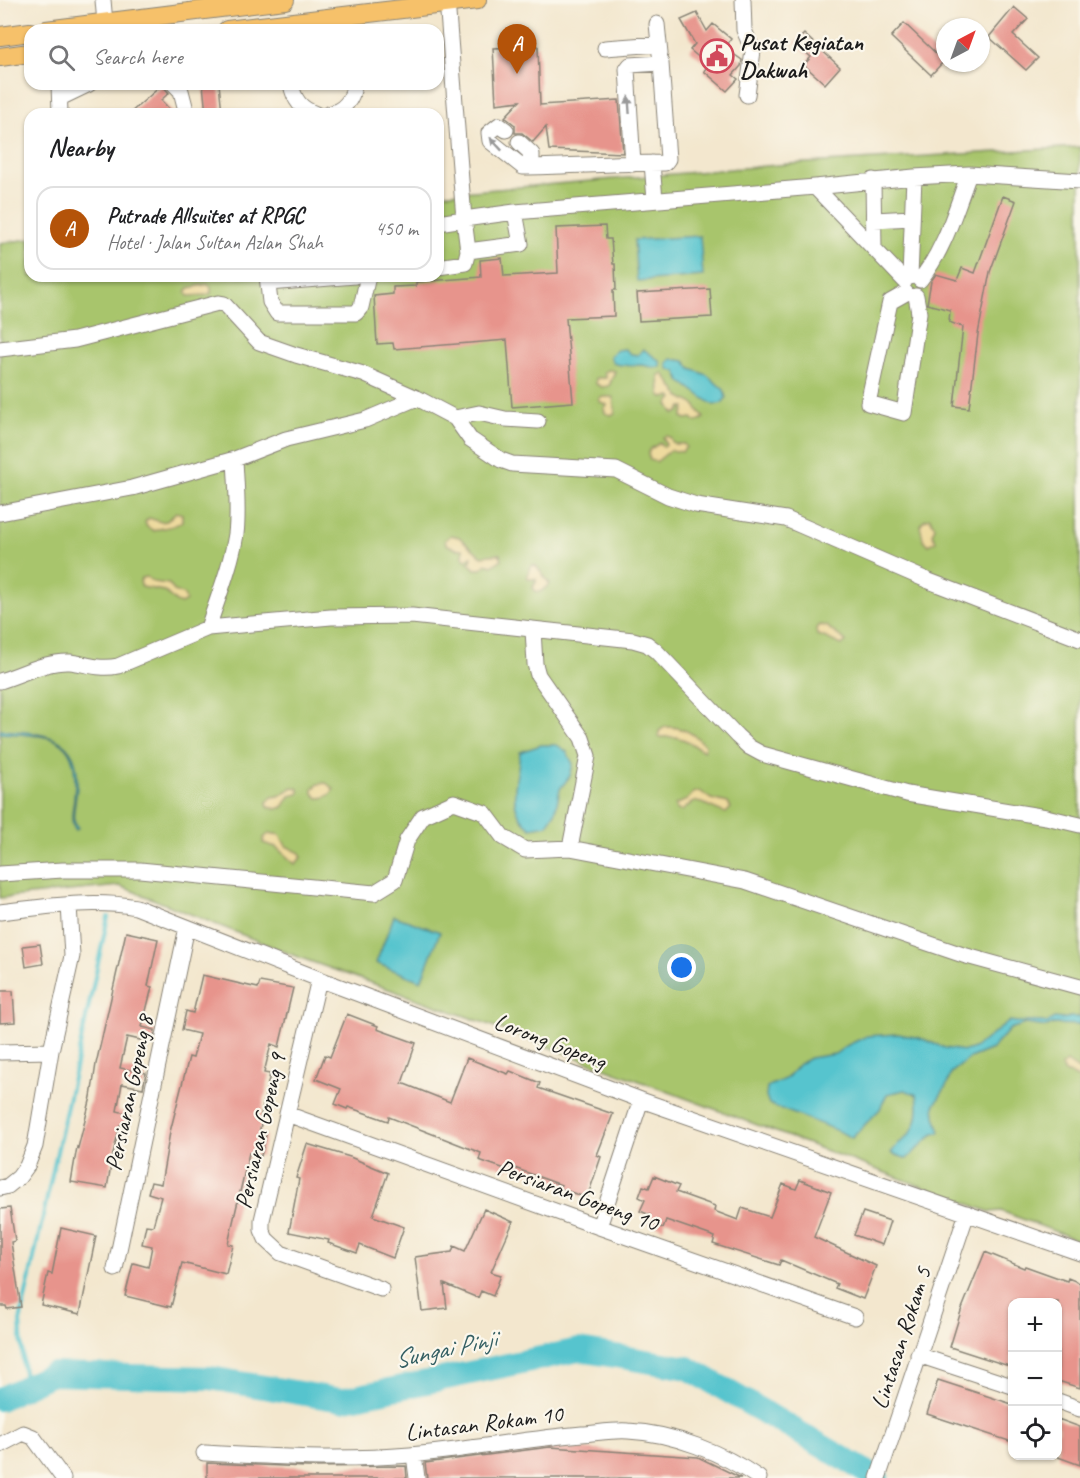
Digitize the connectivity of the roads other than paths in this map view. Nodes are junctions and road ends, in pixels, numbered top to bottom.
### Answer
1 (104, 0) edge
2 (285, 0) edge
3 (477, 0) edge
4 (743, 0) edge
5 (447, 2) edge
6 (105, 22) junction
7 (92, 24) edge
8 (317, 24) edge
9 (657, 24) dead end
10 (24, 33) edge
11 (0, 36) edge
12 (659, 44) junction
13 (604, 48) dead end
14 (24, 54) edge
15 (0, 57) edge
16 (661, 63) junction
17 (77, 90) edge
18 (180, 90) edge
19 (292, 90) edge
20 (352, 90) edge
21 (747, 95) dead end
22 (60, 99) edge
23 (185, 108) edge
24 (304, 108) edge
25 (341, 108) edge
26 (506, 130) dead end
27 (519, 142) dead end
28 (652, 163) junction
29 (633, 164) junction
30 (523, 167) junction
31 (969, 174) junction
32 (914, 177) junction
33 (873, 180) junction
34 (1080, 181) edge
35 (815, 187) junction
36 (655, 200) junction
37 (516, 212) junction
38 (912, 218) junction
39 (464, 219) junction
40 (874, 220) junction
41 (444, 222) edge
42 (874, 249) junction
43 (468, 251) junction
44 (444, 266) edge
45 (268, 282) edge
46 (367, 282) edge
47 (911, 285) junction
48 (0, 349) edge
49 (417, 398) junction
50 (455, 418) junction
51 (538, 421) dead end
52 (235, 459) junction
53 (0, 513) edge
54 (208, 628) junction
55 (533, 630) junction
56 (1080, 639) edge
57 (0, 681) edge
58 (1080, 825) edge
59 (570, 848) junction
60 (0, 874) edge
61 (69, 905) junction
62 (0, 912) edge
63 (187, 927) junction
64 (319, 979) junction
65 (1080, 987) edge
66 (51, 1051) junction
67 (0, 1052) edge
68 (641, 1100) junction
69 (287, 1114) junction
70 (0, 1188) edge
71 (967, 1213) junction
72 (599, 1227) junction
73 (1080, 1253) edge
74 (115, 1269) dead end
75 (381, 1288) dead end
76 (855, 1317) dead end
77 (918, 1355) junction
78 (1008, 1385) edge
79 (1062, 1402) edge
80 (1080, 1409) edge
81 (0, 1445) edge
82 (204, 1453) dead end
83 (414, 1455) junction
84 (881, 1471) edge
85 (63, 1478) edge
86 (417, 1478) edge
87 (759, 1478) edge

1 - 6 street
2 - 6 main road
3 - 5 main road
4 - 21 street
5 - 8 main road
5 - 39 street
6 - 7 main road
9 - 12 street
10 - 11 main road
12 - 13 street
12 - 16 street
14 - 15 main road
16 - 28 street
29 -> 16 street
17 - 22 street
18 - 23 street
19 - 24 street
20 - 25 street
30 -> 26 street
27 - 30 street
28 - 29 street
28 - 36 street
29 - 30 street
31 - 32 street
31 - 34 street
31 - 47 street
32 - 33 street
32 - 38 street
33 - 35 street
33 - 40 street
35 - 36 street
35 - 42 street
36 - 37 street
37 - 39 street
37 - 43 street
38 - 40 street
38 - 47 street
39 - 41 street
39 - 43 street
40 - 42 street
42 - 47 street
43 - 44 street
45 - 46 street
47 - 47 street
48 - 49 street
49 - 50 street
49 - 52 street
50 - 51 street
50 - 56 street
52 - 53 street
52 - 54 street
54 - 55 street
54 - 57 street
55 - 58 street
55 - 59 street
59 - 60 street
59 - 65 street
61 - 62 street, Lorong Gopeng
61 - 63 street, Lorong Gopeng
61 - 66 street
63 - 64 street, Lorong Gopeng
63 - 74 street, Persiaran Gopeng 8
64 - 68 street, Lorong Gopeng
64 - 69 street, Persiaran Gopeng 9
66 - 67 street
66 - 70 street
68 - 71 street, Lorong Gopeng
68 - 72 street
69 - 72 street, Persiaran Gopeng 10
69 - 75 street, Persiaran Gopeng 9
71 - 73 street, Lorong Gopeng
71 - 77 street, Lintasan Rokam 5
72 - 76 street, Persiaran Gopeng 10
77 - 78 street
77 - 84 street, Lintasan Rokam 5
79 - 80 street
81 - 85 street
82 - 83 street, Lintasan Rokam 10
83 - 86 street
83 - 87 street, Lintasan Rokam 10

